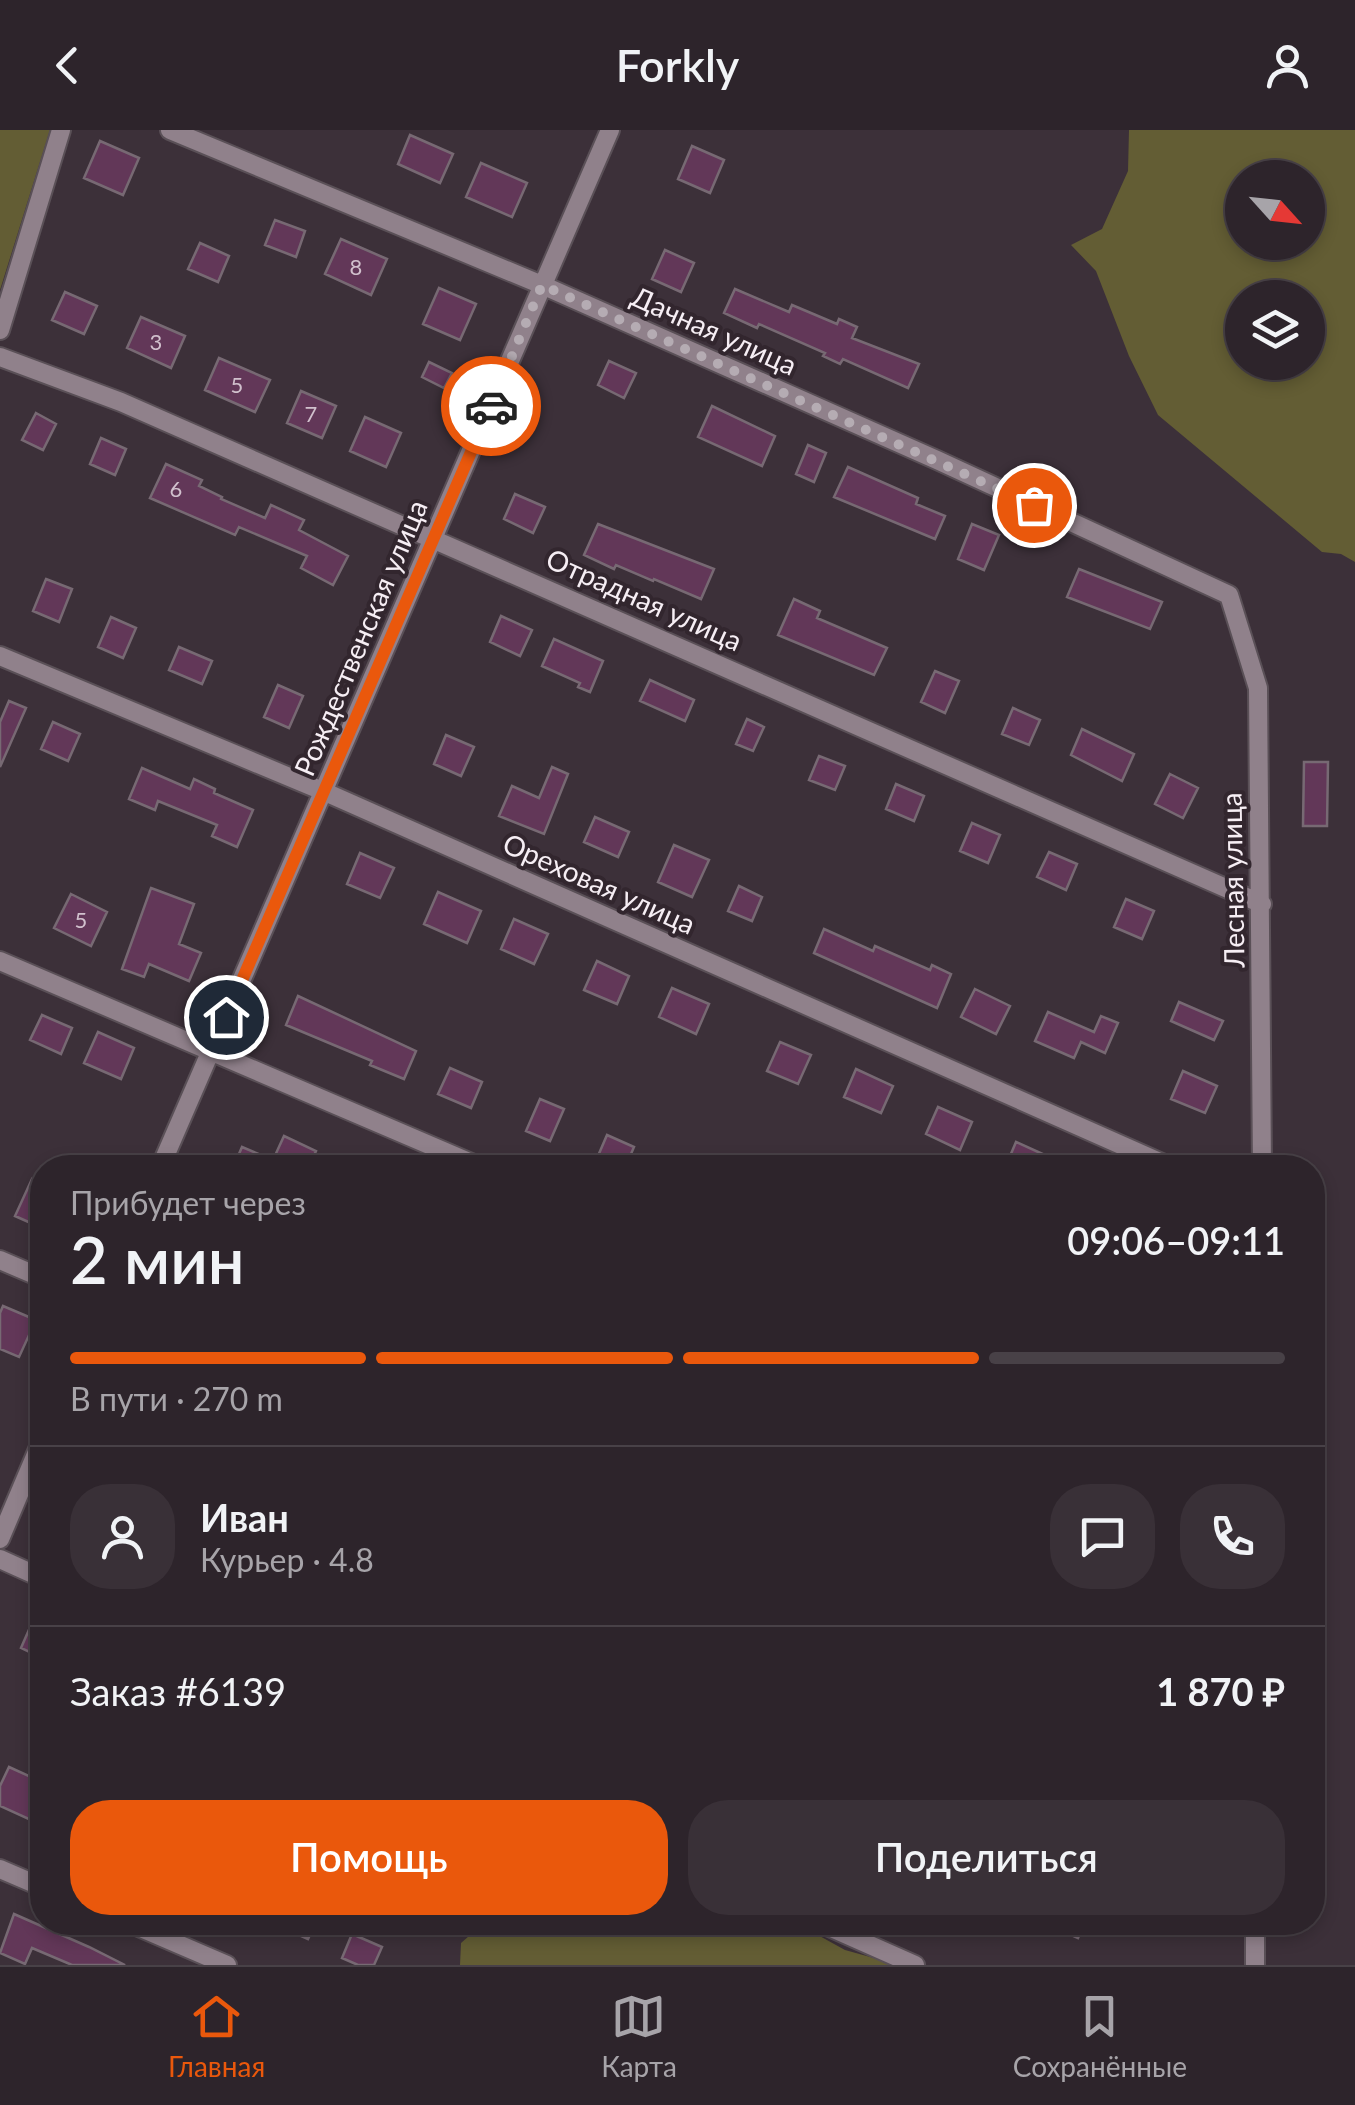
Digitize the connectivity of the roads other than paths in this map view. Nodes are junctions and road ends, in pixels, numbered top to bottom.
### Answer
1 (61, 130) edge
2 (170, 130) edge
3 (610, 130) edge
4 (542, 285) junction
5 (0, 330) edge
6 (0, 358) edge
7 (434, 538) junction
8 (1229, 596) joint
9 (0, 656) edge
10 (325, 792) junction
11 (1262, 904) junction
12 (0, 961) edge
13 (212, 1049) junction
14 (166, 1155) edge
15 (453, 1155) edge
16 (1143, 1155) edge
17 (1262, 1155) edge
18 (0, 1260) edge
19 (30, 1273) edge
20 (30, 1468) edge
21 (0, 1539) edge
22 (0, 1559) edge
23 (30, 1573) edge
24 (0, 1868) edge
25 (30, 1881) edge
26 (157, 1935) edge
27 (847, 1935) edge
28 (1255, 1935) edge
29 (227, 1965) edge
30 (915, 1965) edge
31 (1256, 1965) edge

1 - 5 street
2 - 4 street, Дачная улица
3 - 4 street, Рождественская улица
4 - 7 street, Рождественская улица
4 - 8 street, Дачная улица
6 - 7 street, Отрадная улица
7 - 10 street, Рождественская улица
7 - 11 street, Отрадная улица
8 - 11 street, Лесная улица
9 - 10 street, Ореховая улица
10 - 13 street, Рождественская улица
10 - 16 street, Ореховая улица
11 - 17 street, Лесная улица
12 - 13 street
13 - 14 street, Рождественская улица
13 - 15 street
18 - 19 street
20 - 21 street
22 - 23 street
24 - 25 street
26 - 29 street
27 - 30 street
28 - 31 street

